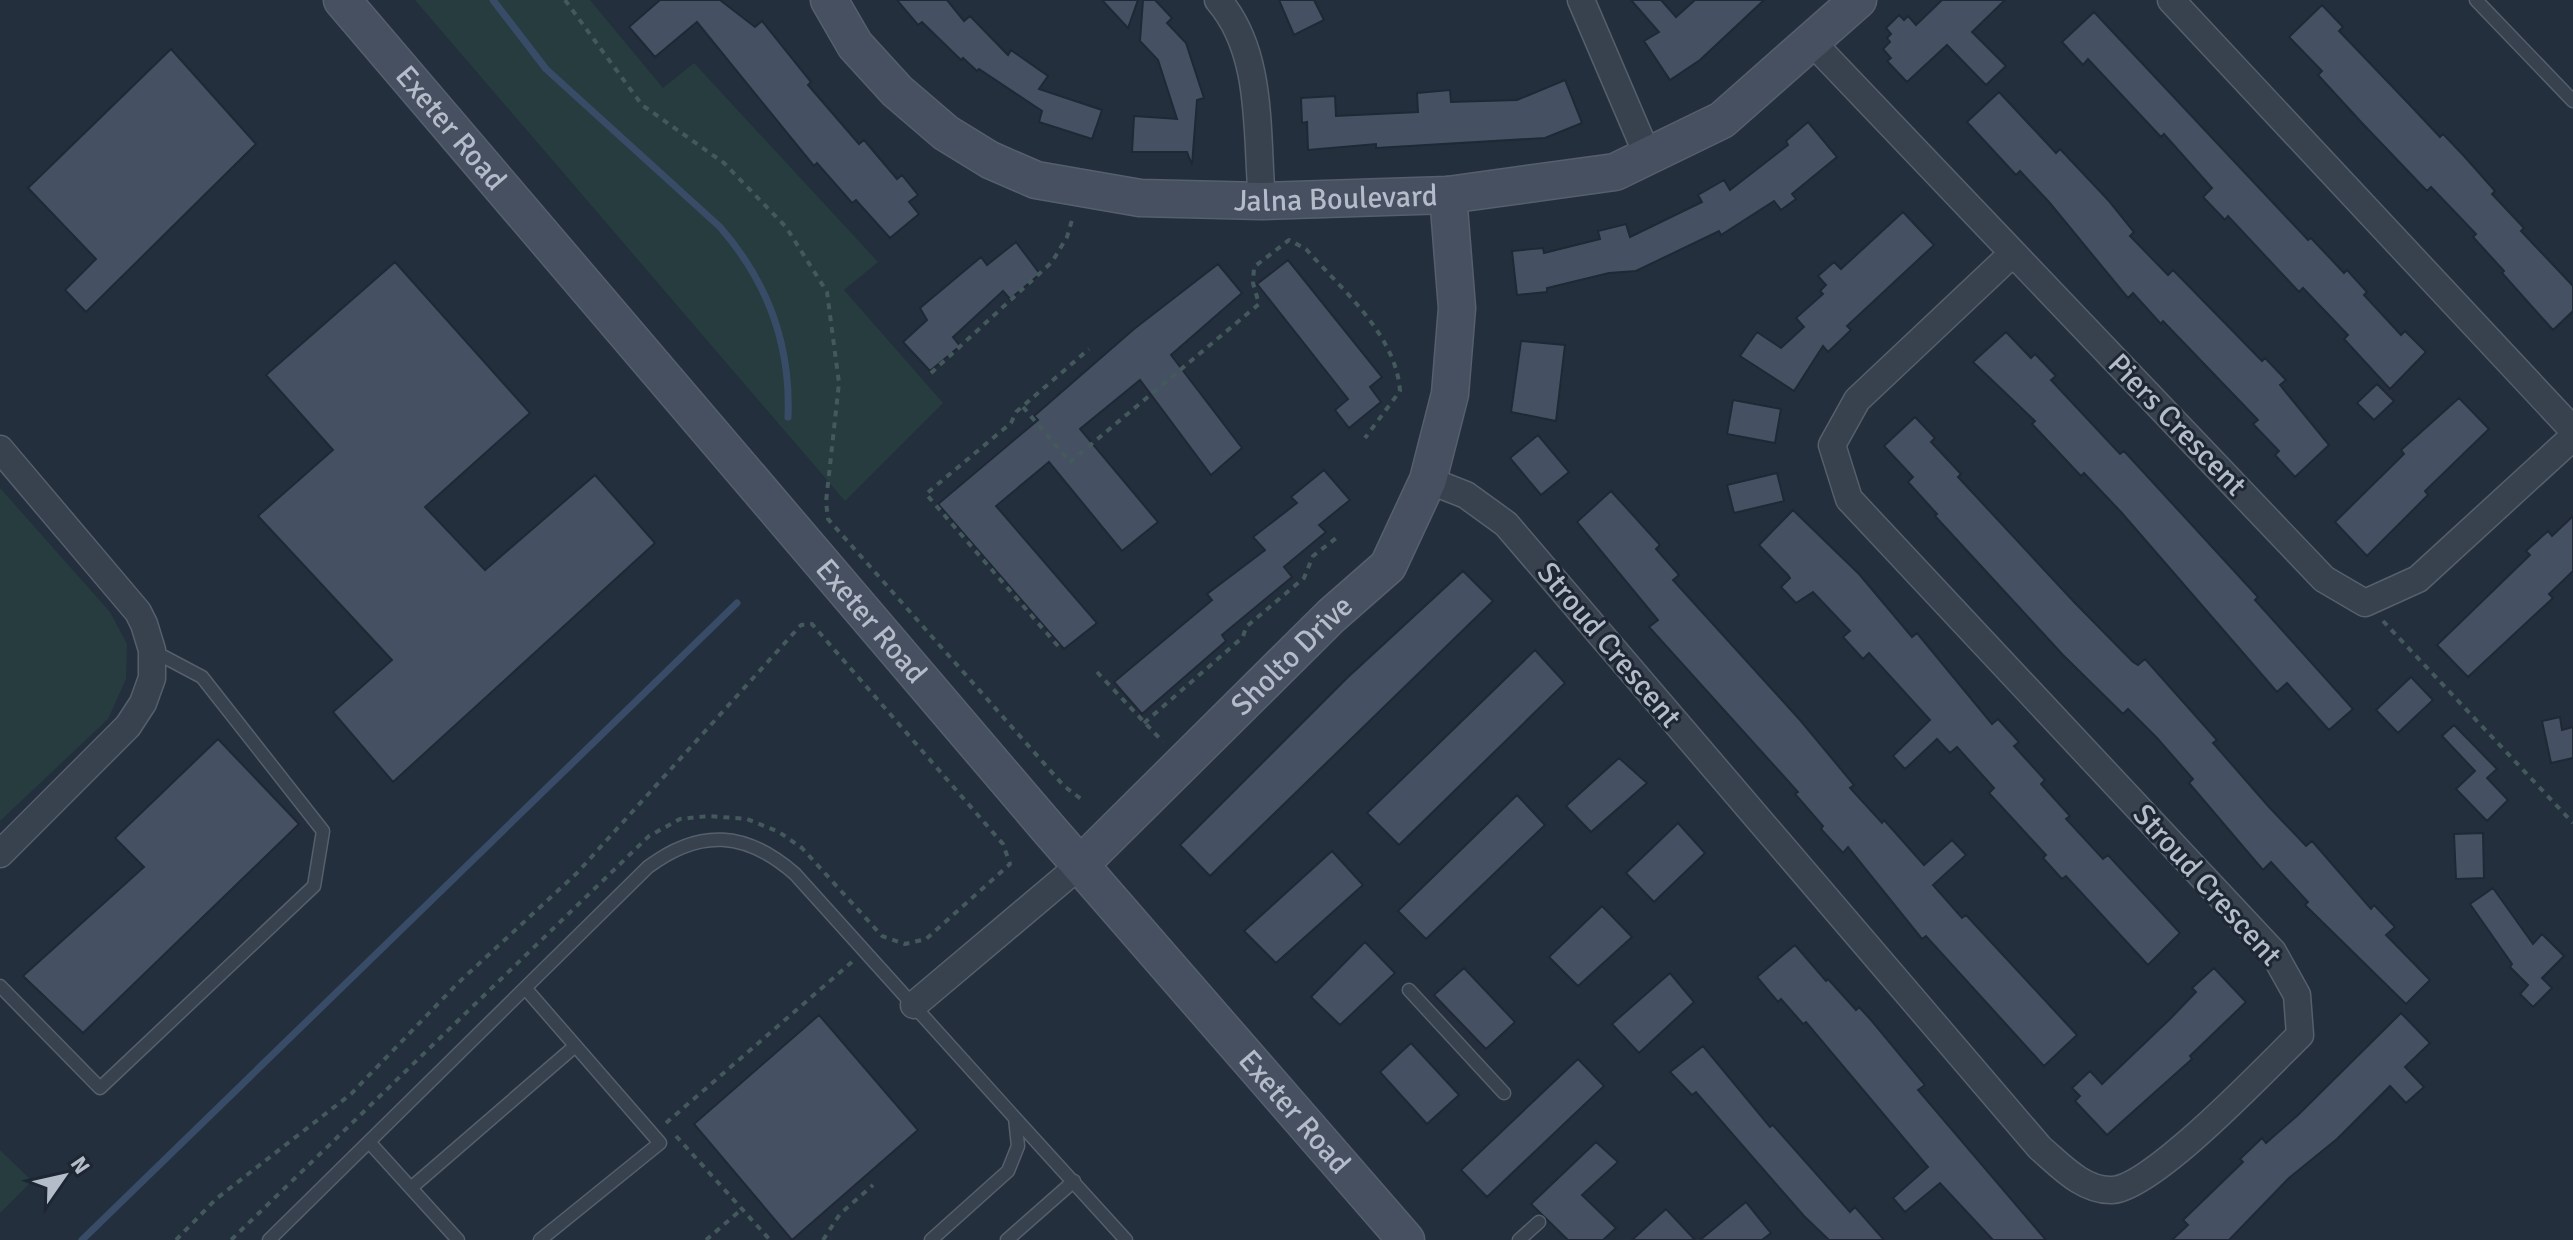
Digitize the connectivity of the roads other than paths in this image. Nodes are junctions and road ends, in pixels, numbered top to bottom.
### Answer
1 (342, 0) edge
2 (829, 0) edge
3 (1218, 0) edge
4 (1581, 0) edge
5 (1858, 0) edge
6 (2171, 0) edge
7 (2476, 0) edge
8 (1812, 42) junction
9 (2573, 101) edge
10 (1649, 159) junction
11 (1448, 195) junction
12 (1262, 201) junction
13 (2013, 253) junction
14 (2573, 430) edge
15 (2573, 437) edge
16 (0, 449) edge
17 (1428, 480) junction
18 (152, 650) junction
19 (0, 854) edge
20 (1080, 865) junction
21 (0, 986) edge
22 (526, 989) junction
23 (1409, 990) dead end
24 (914, 1005) junction
25 (574, 1047) junction
26 (1504, 1093) dead end
27 (1015, 1118) junction
28 (370, 1143) junction
29 (1074, 1181) junction
30 (412, 1187) junction
31 (1539, 1222) dead end
32 (454, 1235) edge
33 (269, 1240) edge
34 (439, 1240) edge
35 (540, 1240) edge
36 (931, 1240) edge
37 (1007, 1240) edge
38 (1126, 1240) edge
39 (1406, 1240) edge
40 (1519, 1240) edge

1 - 20 street, Exeter Road
2 - 12 street, Jalna Boulevard
3 - 12 street
4 - 10 street
5 - 8 street, Jalna Boulevard
6 - 14 street
7 - 9 lane
8 - 10 street, Jalna Boulevard
8 - 13 street, Piers Crescent
10 - 11 street, Jalna Boulevard
11 - 12 street, Jalna Boulevard
11 - 17 street, Sholto Drive
13 - 15 street, Piers Crescent
13 - 17 street, Stroud Crescent
16 - 18 street
17 - 20 street, Sholto Drive
18 - 19 street
18 - 21 lane
20 - 24 street, Sholto Drive
20 - 39 street, Exeter Road
22 - 24 lane
22 - 25 lane
22 - 28 lane
23 - 26 lane
24 - 27 lane
25 - 30 lane
25 - 35 lane
27 - 29 lane
27 - 36 lane
28 - 30 lane
28 - 33 lane
29 - 37 lane
29 - 38 lane
30 - 32 lane
31 - 40 lane
32 - 34 lane

